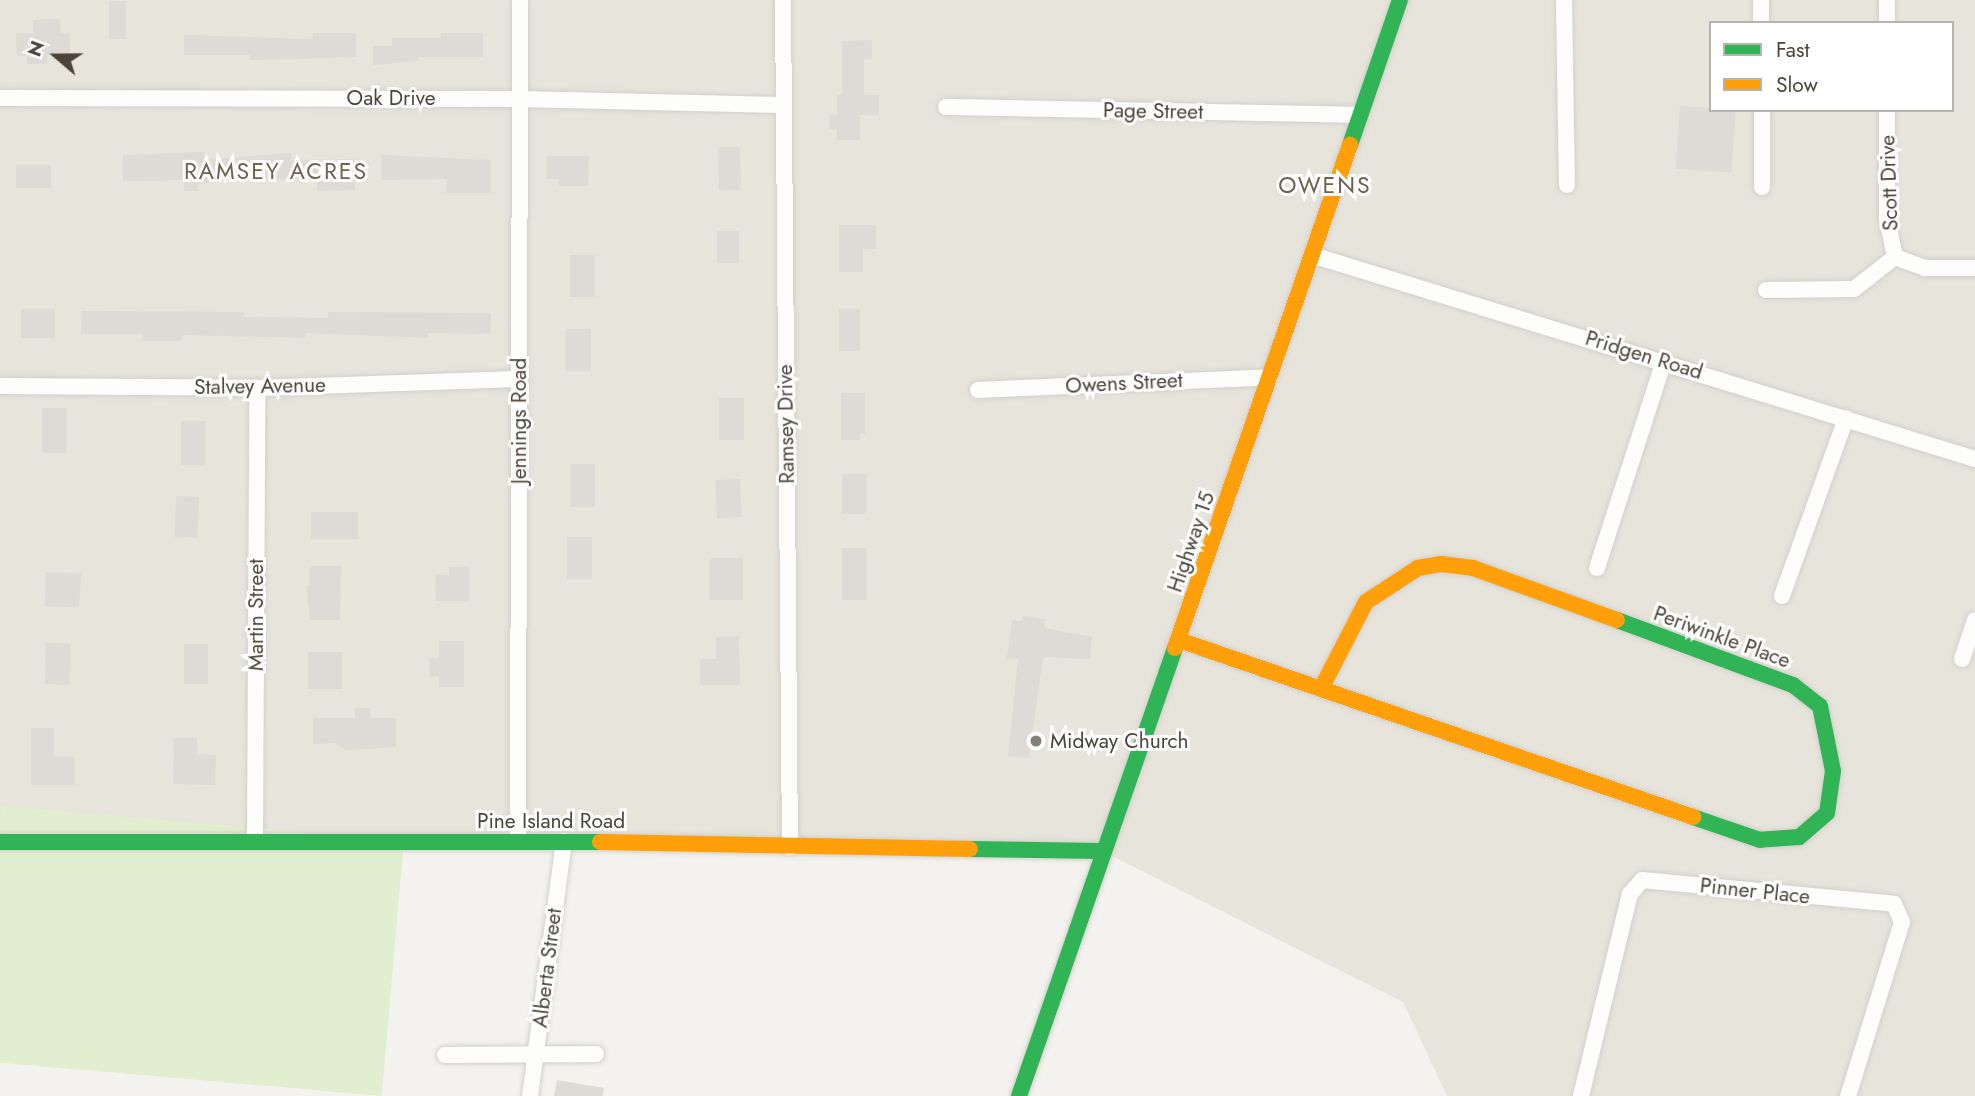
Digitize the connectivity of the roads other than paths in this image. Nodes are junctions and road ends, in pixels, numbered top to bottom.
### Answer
1 (520, 0) edge
2 (783, 0) edge
3 (1400, 0) edge
4 (1564, 0) edge
5 (1761, 0) edge
6 (1887, 0) edge
7 (1761, 21) edge
8 (1887, 21) edge
9 (0, 98) edge
10 (519, 99) junction
11 (782, 106) junction
12 (946, 107) dead end
13 (1762, 112) edge
14 (1887, 112) edge
15 (1360, 115) junction
16 (1567, 185) dead end
17 (1762, 187) dead end
18 (1312, 255) junction
19 (1895, 257) junction
20 (1975, 268) edge
21 (1766, 290) dead end
22 (1664, 360) junction
23 (1270, 377) junction
24 (519, 379) junction
25 (0, 386) edge
26 (257, 388) junction
27 (978, 390) dead end
28 (1846, 418) junction
29 (1975, 459) edge
30 (1598, 568) dead end
31 (1782, 596) dead end
32 (1975, 620) edge
33 (1180, 640) junction
34 (1962, 659) dead end
35 (1321, 689) junction
36 (564, 841) junction
37 (0, 842) edge
38 (255, 842) junction
39 (518, 842) junction
40 (790, 848) junction
41 (1102, 851) junction
42 (596, 1054) dead end
43 (445, 1055) dead end
44 (536, 1057) junction
45 (530, 1096) edge
46 (1019, 1096) edge
47 (1581, 1096) edge
48 (1848, 1096) edge

1 - 10 street, Jennings Road
2 - 11 street, Ramsey Drive
3 - 15 street, Highway 15
4 - 16 street
5 - 7 street
6 - 8 street
9 - 10 street, Oak Drive
10 - 11 street, Oak Drive
10 - 24 street, Jennings Road
11 - 40 street, Ramsey Drive
12 - 15 street, Page Street
13 - 17 street
14 - 19 street, Scott Drive
15 - 18 street, Highway 15
18 - 22 street, Pridgen Road
18 - 23 street, Highway 15
19 - 20 street, Scott Drive
19 - 21 street
22 - 28 street, Pridgen Road
22 - 30 street
23 - 27 street, Owens Street
23 - 33 street, Highway 15
24 - 26 street, Stalvey Avenue
24 - 39 street, Jennings Road
25 - 26 street, Stalvey Avenue
26 - 38 street, Martin Street
28 - 29 street, Pridgen Road
28 - 31 street
32 - 34 street
33 - 35 street, Periwinkle Place
33 - 41 street, Highway 15
35 - 35 street, Periwinkle Place
36 - 39 street, Pine Island Road
36 - 40 street, Pine Island Road
36 - 44 street, Alberta Street
37 - 38 street, Pine Island Road
38 - 39 street, Pine Island Road
40 - 41 street, Pine Island Road
41 - 46 street, Highway 15
42 - 44 street
43 - 44 street
44 - 45 street, Alberta Street
47 - 48 street, Pinner Place

